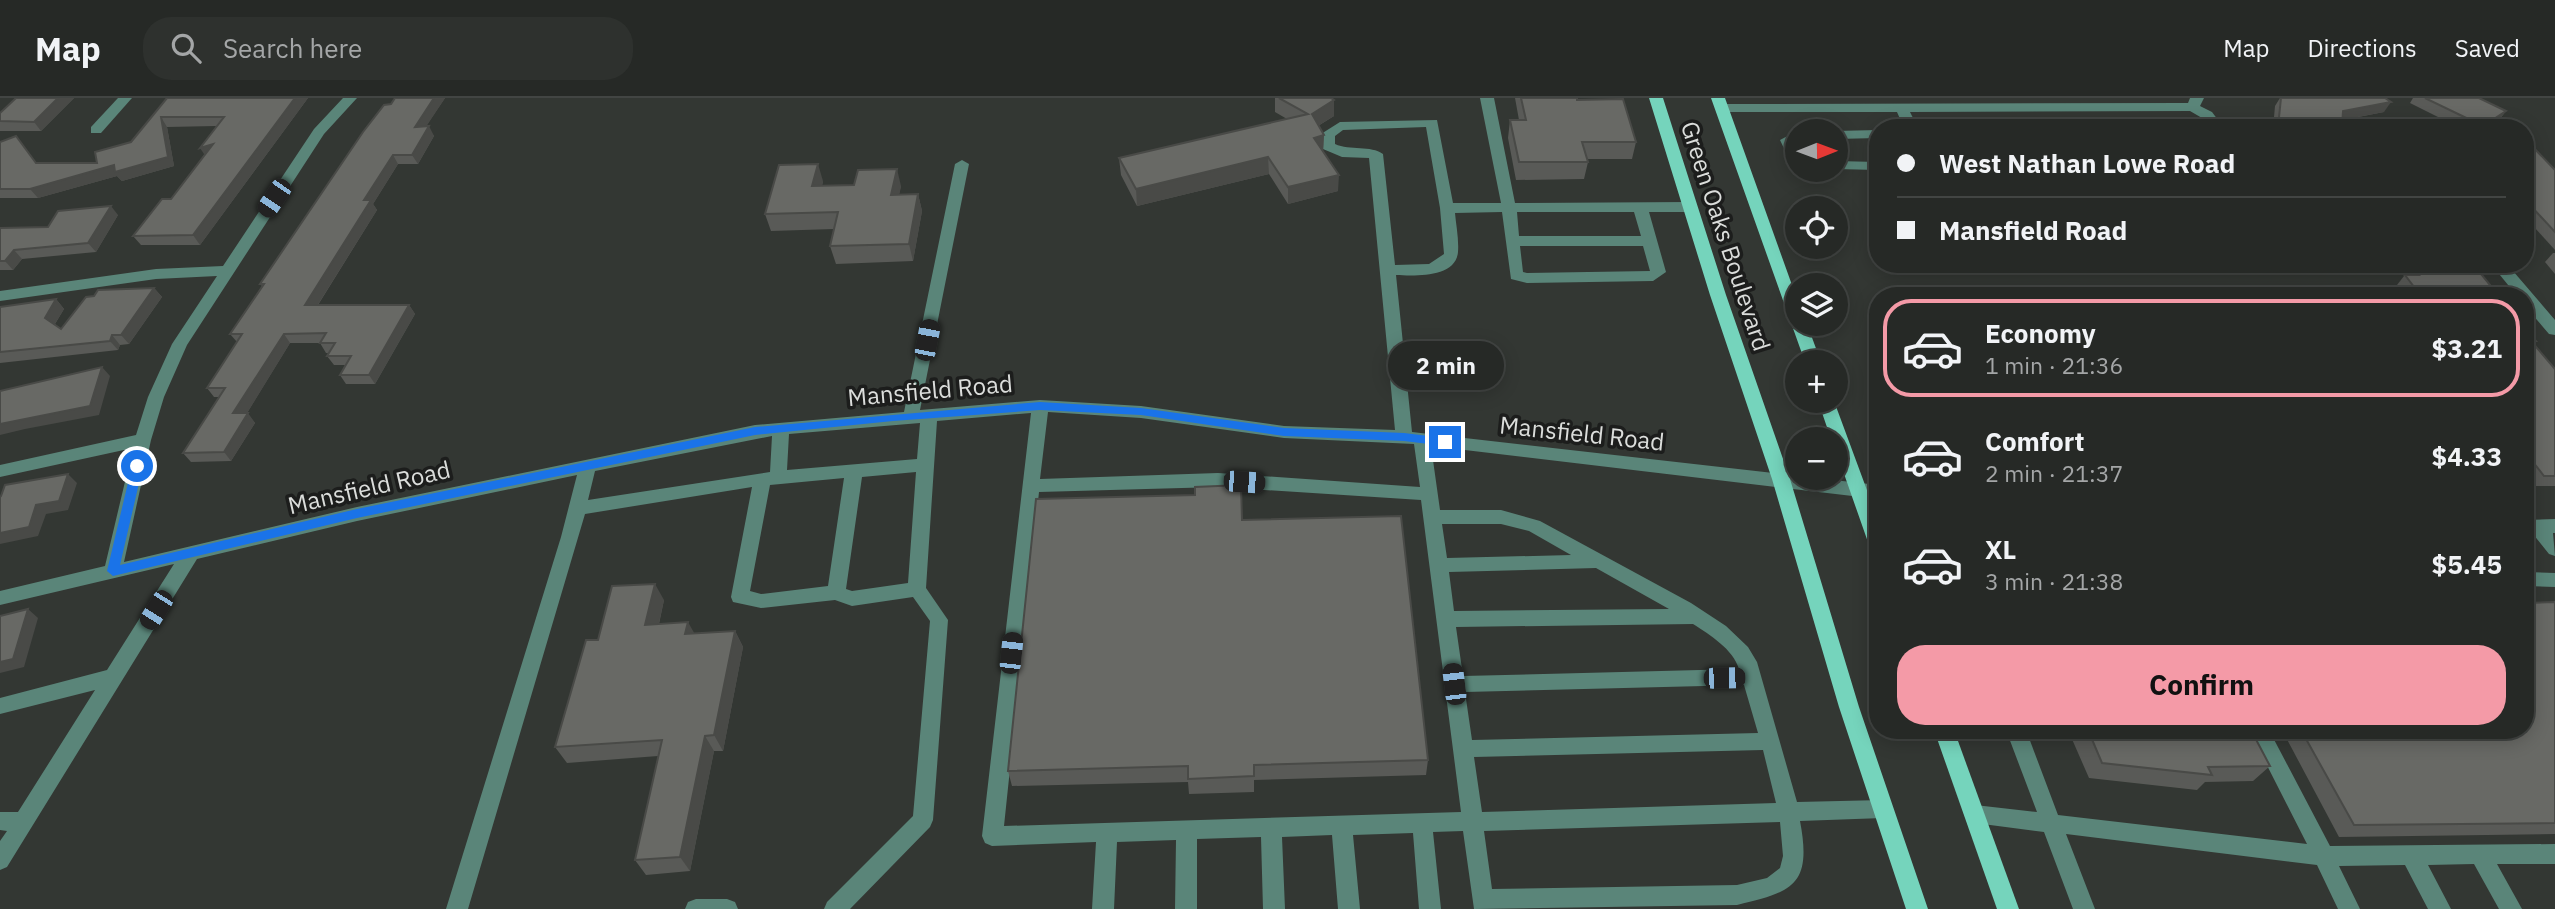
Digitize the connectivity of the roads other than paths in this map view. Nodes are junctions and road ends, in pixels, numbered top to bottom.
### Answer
1 (125, 98) edge
2 (350, 98) edge
3 (1487, 98) edge
4 (1656, 98) edge
5 (2145, 102) edge
6 (1720, 103) edge
7 (2195, 103) edge
8 (1902, 108) junction
9 (1908, 119) edge
10 (2210, 119) edge
11 (96, 130) dead end
12 (1869, 134) edge
13 (1848, 135) edge
14 (962, 164) dead end
15 (1848, 165) edge
16 (1869, 166) edge
17 (1690, 206) junction
18 (1640, 207) junction
19 (1447, 208) junction
20 (1509, 208) junction
21 (1650, 241) junction
22 (1512, 242) junction
23 (1387, 270) junction
24 (226, 271) junction
25 (2506, 273) edge
26 (1785, 286) edge
27 (2518, 287) edge
28 (0, 296) edge
29 (2534, 306) edge
30 (2555, 330) edge
31 (1040, 406) junction
32 (1830, 413) edge
33 (920, 415) junction
34 (781, 428) junction
35 (1413, 438) junction
36 (143, 440) junction
37 (588, 465) junction
38 (925, 465) junction
39 (0, 471) edge
40 (853, 471) junction
41 (770, 478) junction
42 (1781, 479) junction
43 (1029, 486) junction
44 (1858, 489) junction
45 (1869, 491) edge
46 (1430, 494) junction
47 (578, 508) junction
48 (1433, 517) junction
49 (1869, 520) edge
50 (2539, 526) edge
51 (2555, 550) edge
52 (191, 553) junction
53 (1598, 561) junction
54 (1439, 565) junction
55 (113, 571) junction
56 (2534, 579) edge
57 (2555, 580) edge
58 (917, 589) junction
59 (836, 593) junction
60 (0, 598) edge
61 (1696, 616) junction
62 (1446, 619) junction
63 (114, 677) junction
64 (1751, 677) junction
65 (1454, 684) junction
66 (0, 706) edge
67 (1947, 739) edge
68 (2020, 739) edge
69 (2264, 739) edge
70 (1769, 741) junction
71 (1463, 749) junction
72 (1883, 809) junction
73 (1788, 812) junction
74 (1975, 814) junction
75 (0, 821) edge
76 (1472, 821) junction
77 (23, 822) junction
78 (1422, 822) junction
79 (2050, 822) junction
80 (1342, 824) junction
81 (1271, 826) junction
82 (1186, 829) junction
83 (1107, 831) junction
84 (2555, 854) edge
85 (2411, 855) junction
86 (2479, 855) junction
87 (2324, 856) junction
88 (0, 860) edge
89 (1629, 903) edge
90 (1484, 904) edge
91 (457, 909) edge
92 (696, 909) edge
93 (727, 909) edge
94 (835, 909) edge
95 (1103, 909) edge
96 (1186, 909) edge
97 (1274, 909) edge
98 (1349, 909) edge
99 (1430, 909) edge
100 (1917, 909) edge
101 (2008, 909) edge
102 (2084, 909) edge
103 (2349, 909) edge
104 (2440, 909) edge
105 (2511, 909) edge

1 - 11 street
2 - 24 street
3 - 20 street
4 - 17 main road, Green Oaks Boulevard
5 - 7 street
5 - 8 street
6 - 8 street
6 - 26 main road
7 - 10 street
8 - 9 street
12 - 13 street
14 - 33 street
15 - 16 street
17 - 18 street
17 - 42 main road, Green Oaks Boulevard
18 - 20 street
18 - 21 street
19 - 20 street
19 - 23 street
19 - 23 street
20 - 22 street
21 - 22 street
21 - 22 street
23 - 35 street
24 - 28 street
24 - 36 street
25 - 27 street
29 - 30 street
31 - 33 street, Mansfield Road
31 - 35 street, Mansfield Road
31 - 43 street
32 - 44 main road
33 - 34 street, Mansfield Road
33 - 38 street
34 - 37 street, Mansfield Road
34 - 41 street
35 - 42 street, Mansfield Road
35 - 46 street
36 - 39 street
36 - 55 street
37 - 47 street
37 - 52 street, Mansfield Road
38 - 40 street
38 - 58 street
40 - 41 street
40 - 59 street
41 - 47 street
41 - 59 street
42 - 44 street, Mansfield Road
42 - 72 main road, Green Oaks Boulevard
43 - 46 street
43 - 83 street
44 - 45 street, Mansfield Road
44 - 49 main road
46 - 48 street
47 - 91 street
48 - 53 street
48 - 54 street
50 - 51 street
52 - 55 street, Mansfield Road
52 - 63 street
53 - 54 street
53 - 61 street
54 - 62 street
55 - 60 street, Mansfield Road
56 - 57 street
58 - 59 street
58 - 94 street
61 - 62 street
61 - 64 street
62 - 65 street
63 - 66 street
63 - 77 street
64 - 65 street
64 - 70 street
65 - 71 street
67 - 74 main road
68 - 79 street
69 - 87 street
70 - 71 street
70 - 73 street
71 - 76 street
72 - 73 street
72 - 100 main road, Green Oaks Boulevard
73 - 76 street
73 - 89 street
74 - 79 street
74 - 101 main road
75 - 77 street
76 - 78 street
76 - 90 street
77 - 88 street
78 - 80 street
78 - 99 street
79 - 87 street
79 - 102 street
80 - 81 street
80 - 98 street
81 - 82 street
81 - 97 street
82 - 83 street
82 - 96 street
83 - 95 street
84 - 86 street
85 - 86 street
85 - 87 street
85 - 104 street
86 - 105 street
87 - 103 street
89 - 90 street
92 - 93 street

